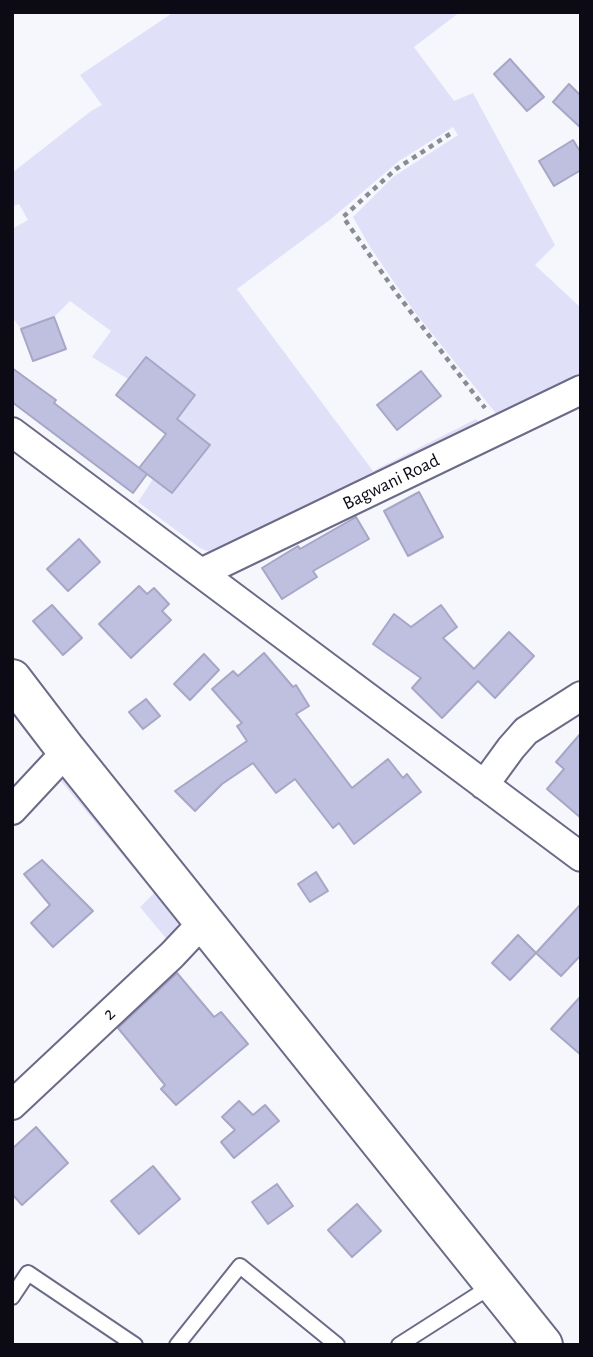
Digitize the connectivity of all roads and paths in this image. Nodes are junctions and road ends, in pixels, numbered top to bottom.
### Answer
1 (450, 134) dead end
2 (581, 390) edge
3 (502, 428) junction
4 (12, 432) edge
5 (201, 573) junction
6 (12, 679) edge
7 (581, 696) edge
8 (67, 751) junction
9 (484, 785) junction
10 (12, 810) edge
11 (581, 857) edge
12 (204, 921) junction
13 (12, 1105) edge
14 (494, 1284) junction
15 (12, 1297) edge
16 (135, 1345) edge
17 (177, 1345) edge
18 (337, 1345) edge
19 (399, 1345) edge
20 (543, 1345) edge

1 - 3 path
2 - 3 street, Bagwani Road
3 - 5 street, Bagwani Road
4 - 5 street
5 - 9 street
6 - 8 main road
7 - 9 street
8 - 10 street
8 - 12 main road
9 - 11 street
12 - 13 street, 2
12 - 14 main road
14 - 19 lane
14 - 20 main road
15 - 16 lane
17 - 18 lane

